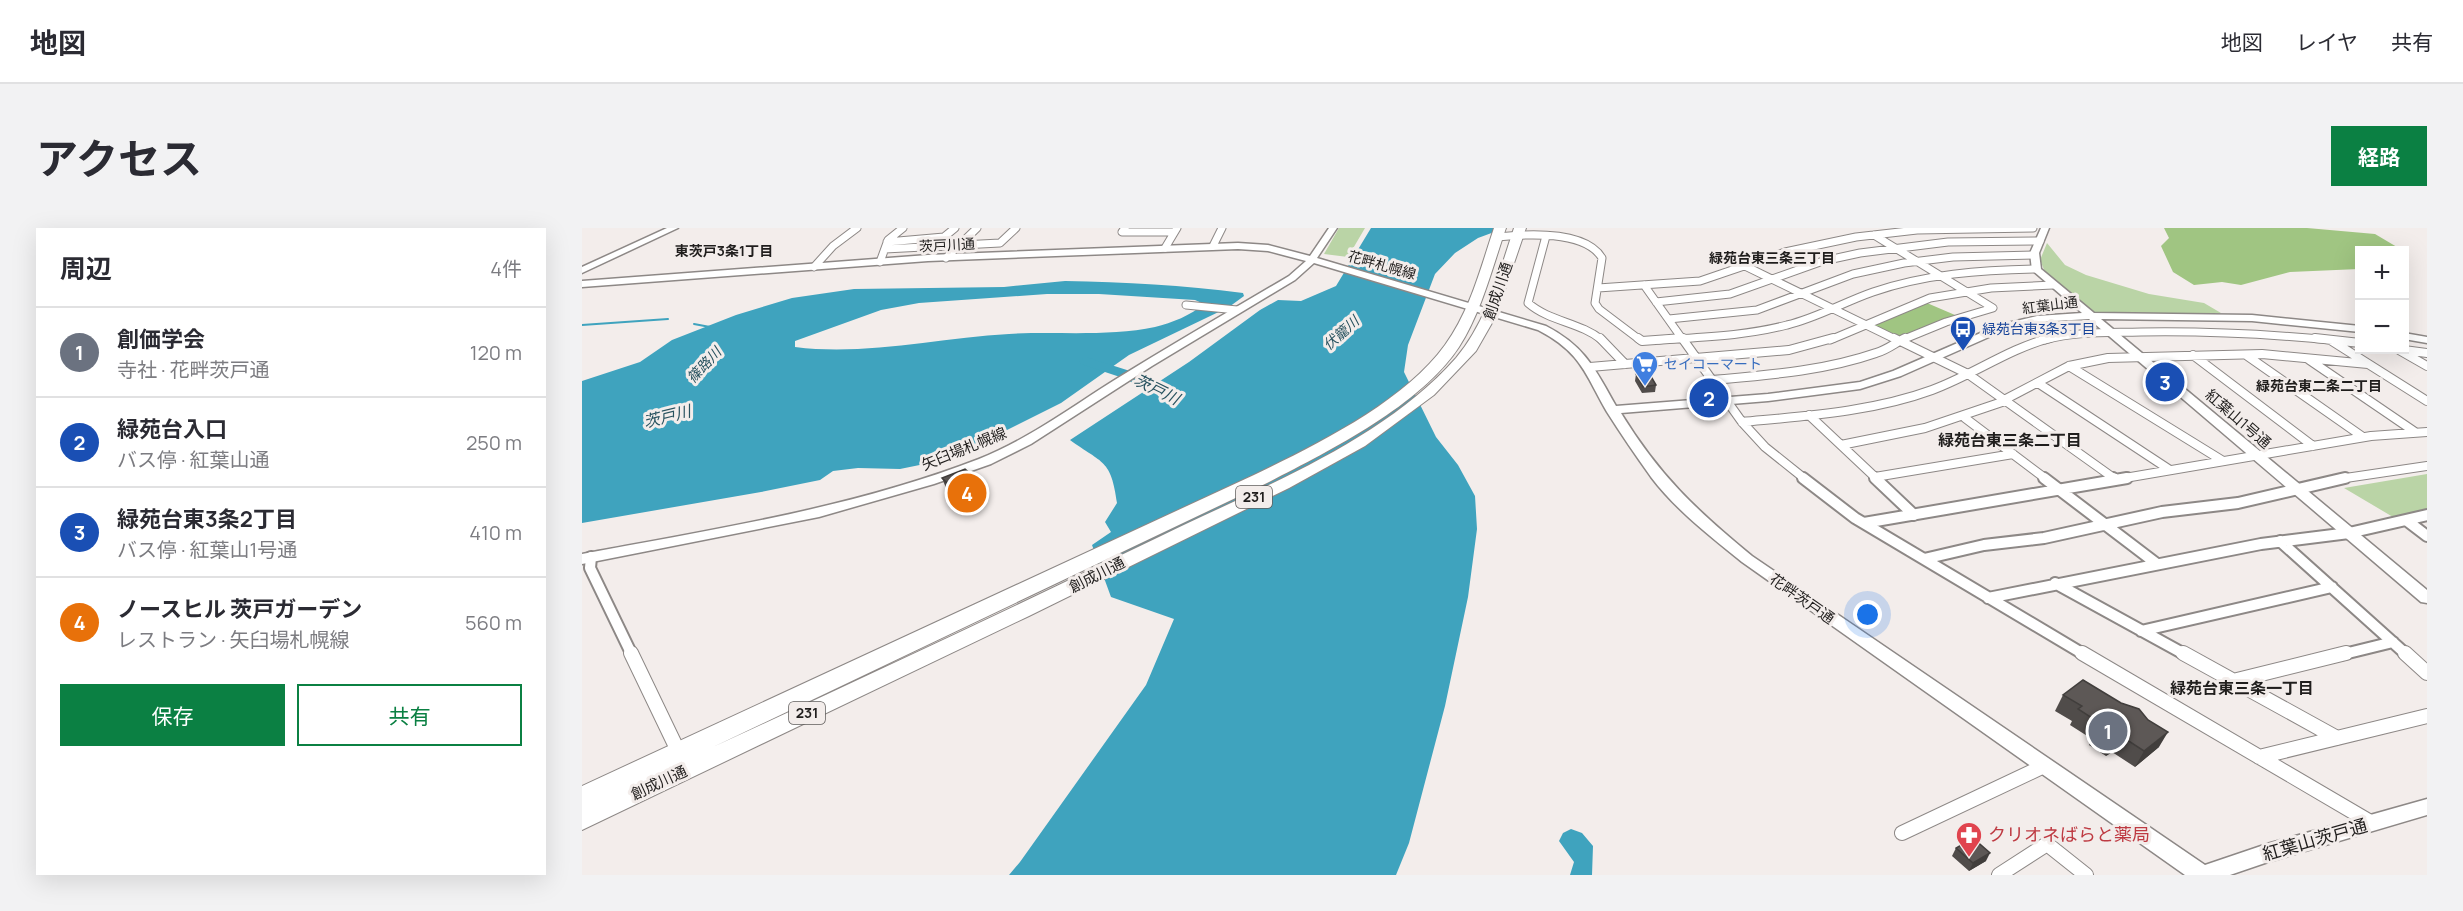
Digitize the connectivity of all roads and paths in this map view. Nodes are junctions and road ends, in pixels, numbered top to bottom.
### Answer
1 (674, 228) edge
2 (857, 228) edge
3 (903, 228) edge
4 (955, 228) edge
5 (977, 228) edge
6 (1016, 228) edge
7 (1125, 228) edge
8 (1222, 228) edge
9 (1333, 228) edge
10 (2033, 228) edge
11 (2044, 228) edge
12 (1175, 230) edge
13 (1519, 230) edge
14 (1498, 234) edge
15 (1874, 235) junction
16 (1546, 236) junction
17 (2040, 241) junction
18 (887, 242) junction
19 (958, 244) junction
20 (1214, 246) junction
21 (1165, 248) junction
22 (1894, 248) junction
23 (885, 249) junction
24 (2034, 255) junction
25 (946, 258) junction
26 (1312, 259) junction
27 (1917, 261) junction
28 (880, 262) junction
29 (1745, 266) junction
30 (814, 267) junction
31 (2036, 269) junction
32 (582, 270) edge
33 (1941, 276) junction
34 (1773, 279) junction
35 (582, 284) edge
36 (1644, 285) junction
37 (2053, 285) junction
38 (1598, 288) junction
39 (1966, 291) junction
40 (1803, 294) junction
41 (1443, 298) joint
42 (1656, 302) junction
43 (1186, 305) dead end
44 (1472, 306) junction
45 (1233, 309) junction
46 (1834, 309) junction
47 (1492, 312) junction
48 (2090, 316) junction
49 (1669, 319) junction
50 (1867, 325) junction
51 (2355, 328) edge
52 (2111, 333) junction
53 (2409, 337) edge
54 (1683, 338) junction
55 (2329, 339) junction
56 (2427, 340) edge
57 (1899, 341) junction
58 (2355, 342) edge
59 (2409, 351) edge
60 (2427, 353) edge
61 (2245, 354) junction
62 (2408, 354) edge
63 (2193, 355) junction
64 (2139, 356) junction
65 (1933, 357) junction
66 (2305, 357) junction
67 (1698, 358) junction
68 (1451, 360) junction
69 (1625, 364) junction
70 (2368, 364) junction
71 (2069, 366) junction
72 (2427, 366) edge
73 (1590, 367) junction
74 (1968, 374) junction
75 (1713, 380) junction
76 (2038, 383) junction
77 (1728, 400) junction
78 (2005, 401) junction
79 (2427, 401) edge
80 (1612, 410) junction
81 (1809, 415) junction
82 (1965, 418) junction
83 (1742, 422) junction
84 (2415, 432) junction
85 (2427, 432) edge
86 (2362, 437) junction
87 (1841, 445) junction
88 (2313, 446) junction
89 (2013, 454) junction
90 (2255, 456) junction
91 (2223, 461) junction
92 (2427, 466) edge
93 (2170, 470) junction
94 (1875, 477) junction
95 (2116, 480) junction
96 (2060, 489) junction
97 (2297, 489) junction
98 (1914, 515) junction
99 (2427, 515) edge
100 (2406, 520) junction
101 (1864, 523) junction
102 (2105, 525) junction
103 (2349, 533) junction
104 (2427, 536) edge
105 (2280, 541) junction
106 (587, 558) edge
107 (1923, 559) junction
108 (2157, 564) junction
109 (2055, 584) junction
110 (2331, 586) junction
111 (1988, 598) junction
112 (2427, 598) edge
113 (2141, 630) junction
114 (2393, 642) junction
115 (2427, 673) edge
116 (2233, 681) junction
117 (2427, 716) edge
118 (2337, 738) junction
119 (2259, 757) junction
120 (683, 761) junction
121 (2044, 766) junction
122 (582, 798) edge
123 (2427, 807) edge
124 (582, 819) edge
125 (2372, 823) junction
126 (1902, 833) dead end
127 (1999, 875) edge
128 (2086, 875) edge
129 (2203, 875) edge

1 - 32 street
2 - 30 street
3 - 18 street
4 - 18 street
5 - 19 street
6 - 19 street
7 - 12 street
8 - 20 street
9 - 26 street, 矢臼場札幌線
10 - 15 street
11 - 17 street
12 - 21 street
13 - 14 street
13 - 16 street
13 - 47 highway, 創成川通 / 231
14 - 44 highway, 創成川通 / 231
15 - 22 street
15 - 29 street
16 - 38 street
16 - 69 street
17 - 22 street
17 - 24 street
18 - 23 street
19 - 23 street
19 - 25 street
20 - 21 street, 茨戸川通
20 - 26 street, 茨戸川通
21 - 25 street, 茨戸川通
22 - 27 street
22 - 34 street
23 - 28 street
24 - 27 street
24 - 31 street
25 - 28 street, 茨戸川通
26 - 41 street, 花畔札幌線
26 - 45 street, 矢臼場札幌線
27 - 33 street
27 - 40 street
28 - 30 street, 茨戸川通
29 - 34 street
29 - 36 street
30 - 35 street, 茨戸川通
31 - 33 street
31 - 37 street, 紅葉山1号通
33 - 39 street
33 - 46 street
34 - 40 street
34 - 42 street
36 - 38 street
36 - 42 street
37 - 39 street
37 - 48 street, 紅葉山1号通
38 - 54 street
39 - 50 street
39 - 57 street
40 - 46 street
40 - 49 street
41 - 44 street, 花畔茨戸通
42 - 49 street
43 - 45 street
44 - 47 street, 花畔茨戸通
44 - 68 highway, 創成川通 / 231
45 - 106 street, 矢臼場札幌線
46 - 50 street
46 - 54 street
47 - 68 highway, 創成川通 / 231
47 - 73 street, 花畔茨戸通
48 - 51 street, 紅葉山通
48 - 52 street, 紅葉山1号通
48 - 65 street, 紅葉山通
49 - 54 street
50 - 57 street
50 - 67 street
52 - 55 street
52 - 64 street, 紅葉山1号通
52 - 74 street
53 - 56 street
54 - 67 street
55 - 58 street
55 - 70 street
57 - 65 street
57 - 75 street
59 - 60 street
61 - 63 street
61 - 66 street
61 - 86 street
62 - 72 street
63 - 64 street
63 - 88 street
64 - 71 street
64 - 90 street, 紅葉山1号通
65 - 74 street
65 - 77 street, 紅葉山通
66 - 70 street
66 - 84 street
67 - 69 street
67 - 75 street
68 - 120 highway, 創成川通 / 231
69 - 73 street
70 - 79 street
71 - 76 street
71 - 91 street
73 - 80 street, 花畔茨戸通
74 - 78 street
74 - 81 street
75 - 77 street
76 - 78 street
76 - 93 street
77 - 80 street, 紅葉山通
77 - 83 street
78 - 82 street
78 - 95 street
80 - 121 street, 花畔茨戸通
81 - 83 street
81 - 87 street
82 - 87 street
82 - 89 street
83 - 101 street
84 - 85 street
84 - 86 street
86 - 88 street
87 - 94 street
88 - 90 street
89 - 94 street
89 - 96 street
90 - 91 street
90 - 97 street, 紅葉山1号通
91 - 93 street
92 - 97 street
93 - 95 street
94 - 98 street
95 - 96 street
96 - 98 street
96 - 102 street
97 - 102 street
97 - 103 street, 紅葉山1号通
98 - 101 street
99 - 100 street
100 - 103 street
100 - 104 street
101 - 107 street
102 - 107 street
102 - 108 street
103 - 105 street
103 - 112 street, 紅葉山1号通
105 - 108 street
105 - 110 street
106 - 120 street
107 - 111 street
108 - 109 street
109 - 111 street
109 - 113 street
110 - 113 street
110 - 114 street
111 - 119 street
113 - 116 street
114 - 115 street
114 - 116 street
116 - 118 street
117 - 118 street
118 - 119 street
119 - 125 street
120 - 122 highway, 創成川通 / 231
120 - 124 highway, 創成川通 / 231
121 - 126 street
121 - 129 street, 花畔茨戸通
123 - 125 street, 紅葉山茨戸通
125 - 129 street, 紅葉山茨戸通
127 - 128 street

